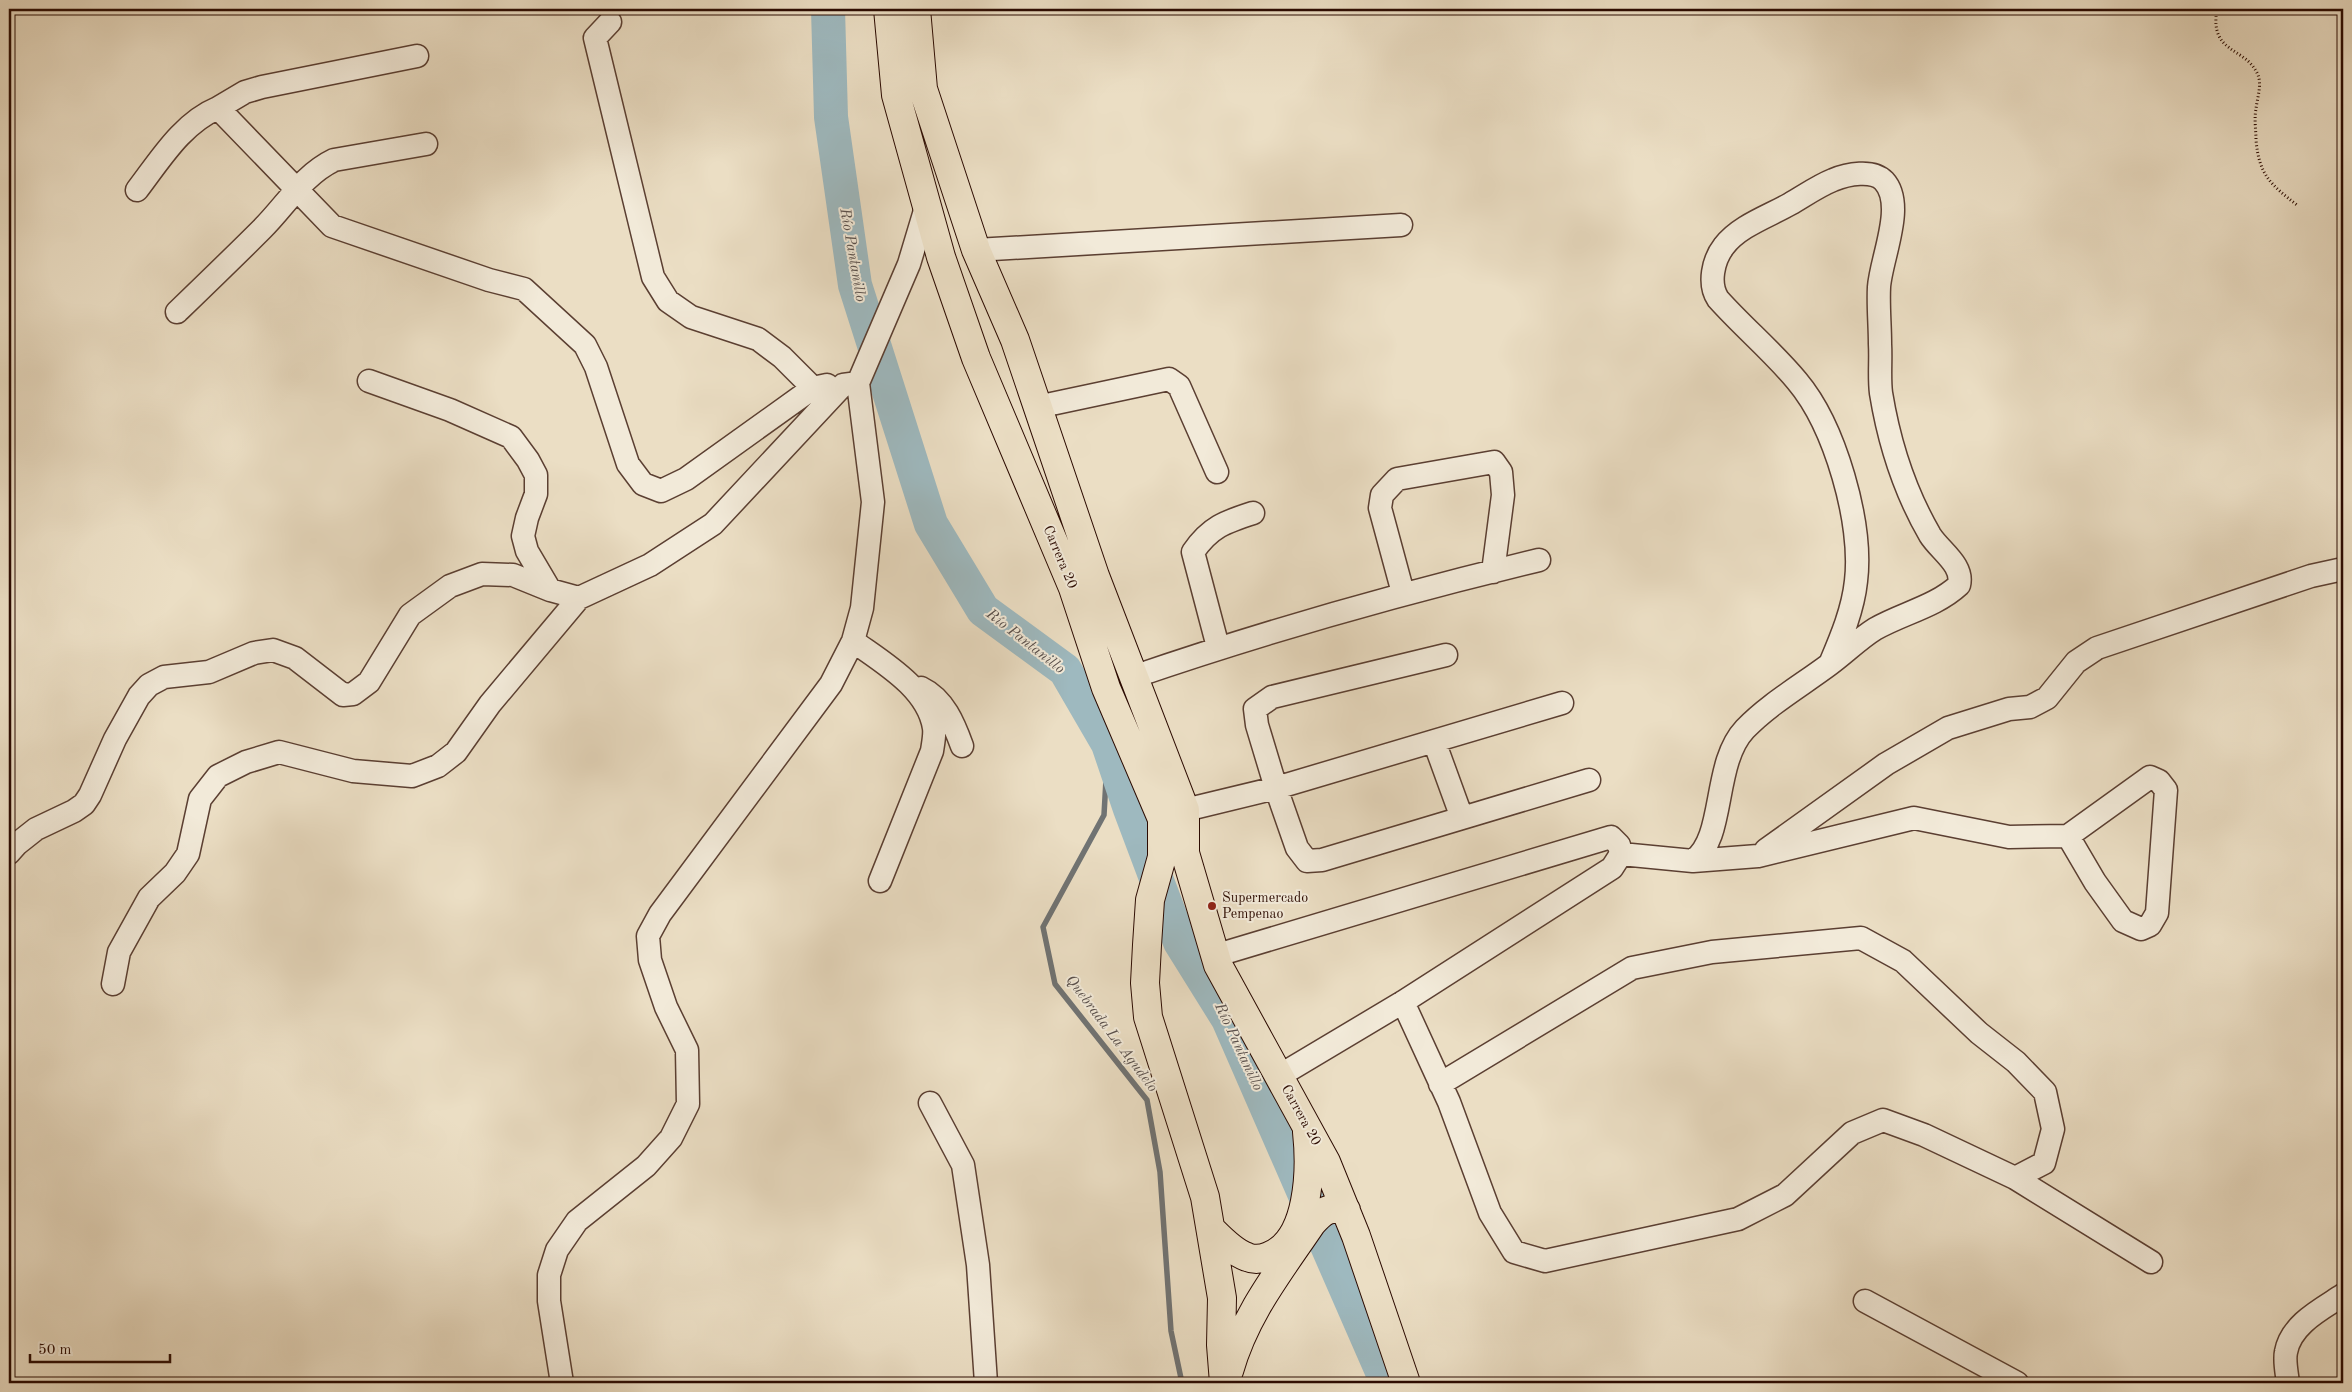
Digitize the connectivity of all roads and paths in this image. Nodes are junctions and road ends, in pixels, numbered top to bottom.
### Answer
1 (888, 9) edge
2 (916, 9) edge
3 (2217, 9) edge
4 (610, 22) dead end
5 (417, 56) dead end
6 (218, 108) junction
7 (426, 144) dead end
8 (137, 190) dead end
9 (297, 190) junction
10 (927, 204) junction
11 (2297, 205) dead end
12 (1401, 225) dead end
13 (976, 250) junction
14 (177, 312) dead end
15 (855, 379) junction
16 (369, 381) dead end
17 (813, 388) junction
18 (1037, 407) junction
19 (1217, 472) dead end
20 (1253, 512) dead end
21 (1540, 560) dead end
22 (2343, 569) edge
23 (1493, 572) junction
24 (550, 590) junction
25 (1403, 593) junction
26 (579, 598) junction
27 (853, 641) junction
28 (1218, 647) junction
29 (1446, 655) dead end
30 (1830, 664) junction
31 (1133, 677) junction
32 (909, 682) junction
33 (1562, 703) dead end
34 (1434, 741) junction
35 (962, 746) dead end
36 (1589, 780) dead end
37 (1276, 788) junction
38 (1173, 814) junction
39 (1462, 818) junction
40 (2068, 836) junction
41 (9, 853) edge
42 (1621, 854) junction
43 (1174, 855) junction
44 (1758, 856) junction
45 (1693, 861) junction
46 (880, 881) dead end
47 (1214, 956) junction
48 (113, 984) dead end
49 (1403, 1002) junction
50 (1279, 1076) junction
51 (1440, 1084) junction
52 (930, 1103) dead end
53 (1306, 1126) junction
54 (2015, 1178) junction
55 (1307, 1206) junction
56 (1346, 1210) junction
57 (1211, 1229) junction
58 (2152, 1262) dead end
59 (2343, 1295) edge
60 (1865, 1301) dead end
61 (1989, 1376) edge
62 (562, 1383) edge
63 (986, 1383) edge
64 (1225, 1383) edge
65 (1406, 1383) edge
66 (2017, 1383) edge
67 (2288, 1383) edge

1 - 10 main road, Carrera 20
2 - 13 main road, Carrera 20
3 - 11 path
4 - 17 street
5 - 6 street
6 - 8 street
6 - 9 street
7 - 9 street
9 - 14 street
9 - 17 street
10 - 15 street
10 - 38 main road, Carrera 20
12 - 13 street
13 - 18 main road, Carrera 20
15 - 17 street
15 - 26 street
15 - 27 street
16 - 24 street
18 - 19 street
18 - 31 main road, Carrera 20
20 - 28 street
21 - 23 street
22 - 44 street
23 - 25 street
23 - 25 street
24 - 26 street
24 - 41 street
25 - 28 street
26 - 48 street
27 - 32 street
27 - 62 street
28 - 31 street
29 - 37 street
30 - 30 street
30 - 45 street
31 - 38 main road, Carrera 20
32 - 35 street
32 - 46 street
33 - 34 street
34 - 37 street
34 - 39 street
36 - 39 street
37 - 38 street
37 - 39 street
38 - 43 main road, Carrera 20
40 - 40 street
40 - 44 street
42 - 45 street
42 - 47 street
42 - 49 street
43 - 47 main road, Carrera 20
43 - 57 main road
44 - 45 street
47 - 50 main road, Carrera 20
49 - 50 street
49 - 51 street
50 - 53 main road, Carrera 20
51 - 54 street
51 - 54 street
52 - 63 street
53 - 55 main road
53 - 56 main road, Carrera 20
54 - 58 street
55 - 56 main road
55 - 57 main road
55 - 64 main road
56 - 65 main road, Carrera 20
57 - 64 main road
59 - 67 street
60 - 61 street
61 - 66 street

